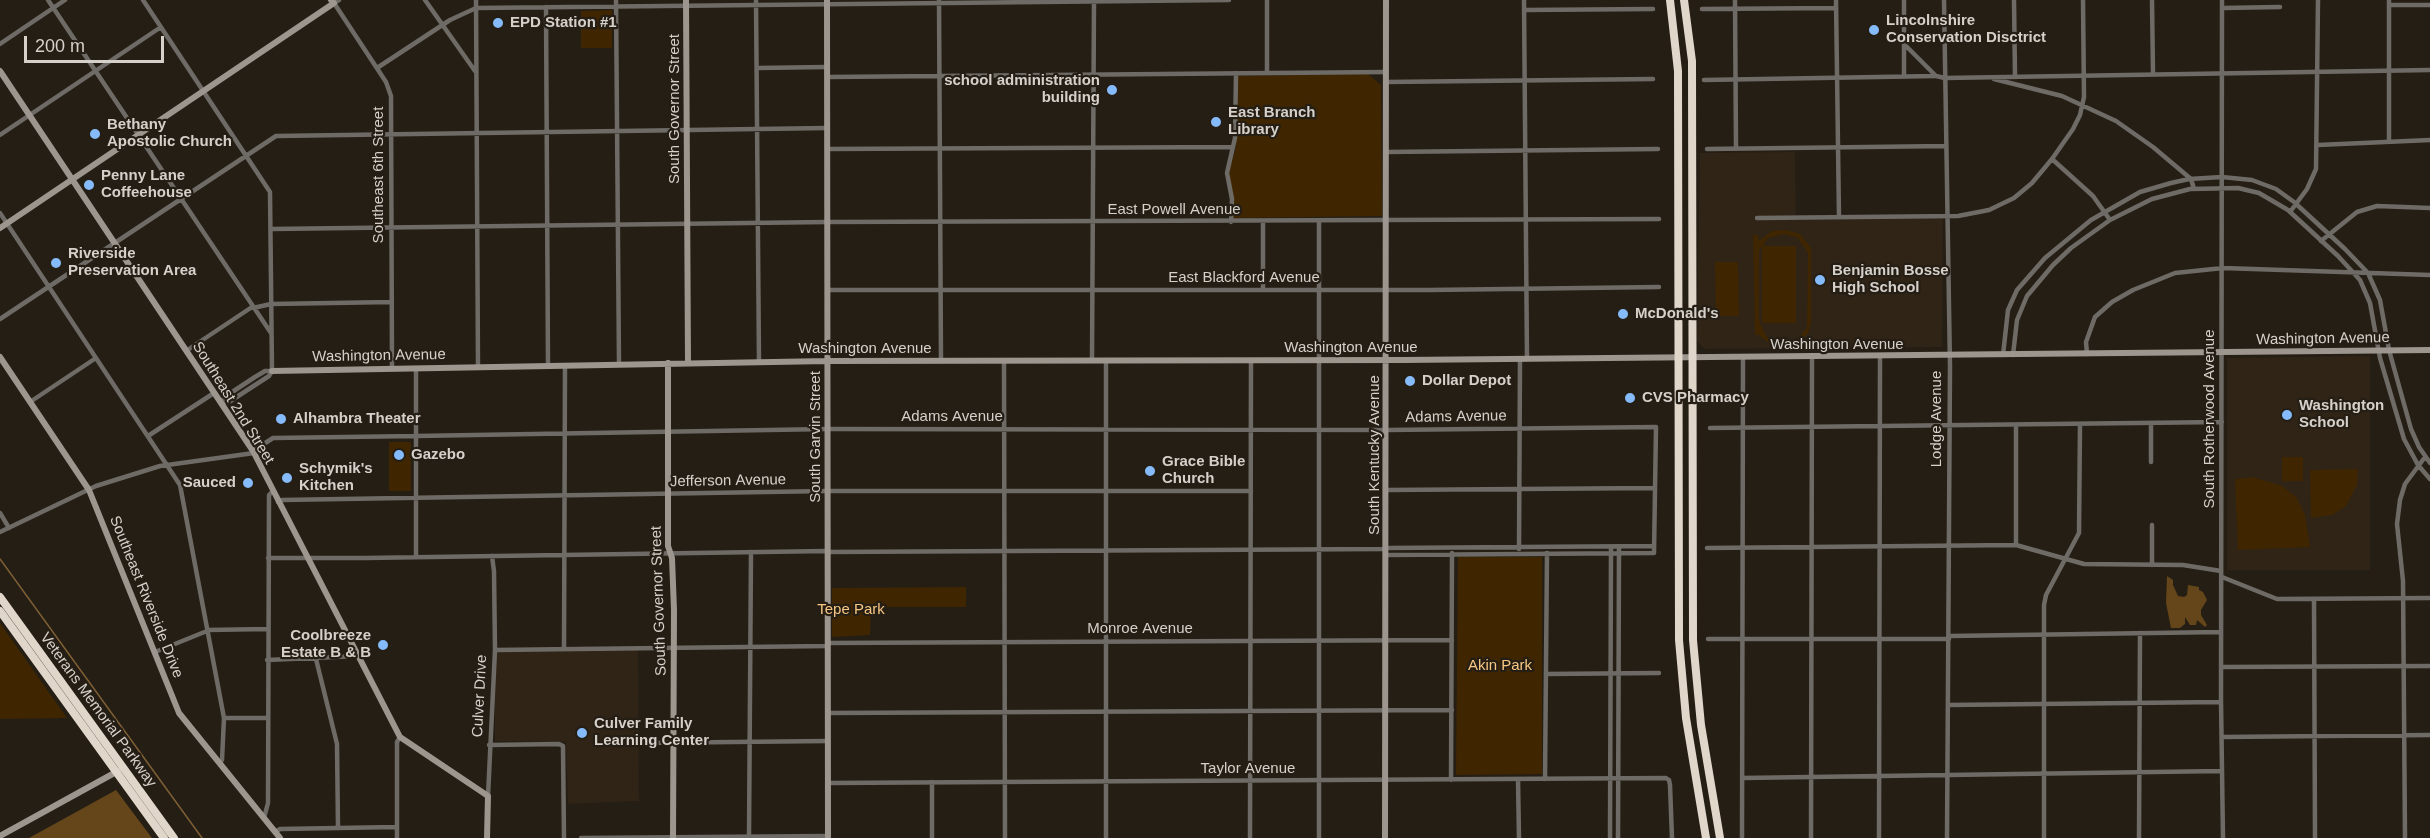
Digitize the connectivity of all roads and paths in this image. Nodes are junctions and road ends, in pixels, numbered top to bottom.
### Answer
1 (48, 0) edge
2 (66, 0) edge
3 (143, 0) edge
4 (425, 0) edge
5 (476, 0) edge
6 (616, 0) edge
7 (1229, 0) edge
8 (1267, 0) edge
9 (1386, 0) edge
10 (1524, 0) edge
11 (1670, 0) edge
12 (1684, 0) edge
13 (1735, 0) edge
14 (1836, 0) edge
15 (1904, 0) edge
16 (1944, 0) edge
17 (2014, 0) edge
18 (2083, 0) edge
19 (2152, 0) edge
20 (2222, 0) edge
21 (2318, 0) edge
22 (335, 1) edge
23 (1094, 1) edge
24 (939, 2) edge
25 (2389, 2) edge
26 (686, 3) edge
27 (756, 3) edge
28 (827, 3) edge
29 (2430, 5) edge
30 (616, 6) junction
31 (546, 7) junction
32 (2280, 7) dead end
33 (53, 8) junction
34 (476, 8) junction
35 (1836, 8) junction
36 (2222, 8) junction
37 (1653, 9) dead end
38 (1701, 9) dead end
39 (1735, 9) junction
40 (1524, 10) junction
41 (442, 24) junction
42 (161, 27) junction
43 (0, 44) edge
44 (1904, 44) junction
45 (827, 67) junction
46 (377, 68) junction
47 (757, 68) junction
48 (2388, 70) junction
49 (2430, 70) edge
50 (0, 71) edge
51 (2318, 71) junction
52 (96, 72) junction
53 (1267, 72) junction
54 (1386, 72) junction
55 (2222, 72) junction
56 (476, 73) junction
57 (1236, 73) junction
58 (2153, 73) junction
59 (1094, 74) junction
60 (2084, 74) junction
61 (939, 75) junction
62 (1904, 76) junction
63 (1936, 76) junction
64 (2015, 76) junction
65 (827, 77) junction
66 (1837, 77) junction
67 (1989, 77) junction
68 (1945, 78) junction
69 (1653, 79) dead end
70 (1735, 79) junction
71 (1525, 80) junction
72 (1704, 80) dead end
73 (1386, 82) junction
74 (204, 91) junction
75 (2083, 105) junction
76 (30, 116) junction
77 (827, 128) junction
78 (757, 130) junction
79 (617, 131) junction
80 (687, 131) junction
81 (547, 132) junction
82 (477, 133) junction
83 (391, 134) junction
84 (0, 135) edge
85 (138, 135) junction
86 (2430, 140) edge
87 (2389, 141) junction
88 (2318, 144) junction
89 (1946, 146) junction
90 (1233, 147) junction
91 (1838, 147) junction
92 (939, 148) junction
93 (1093, 148) junction
94 (1736, 148) junction
95 (827, 149) junction
96 (1658, 149) dead end
97 (1707, 149) dead end
98 (1525, 150) junction
99 (1386, 152) junction
100 (246, 155) junction
101 (1678, 157) junction
102 (1692, 157) junction
103 (2052, 159) junction
104 (2222, 177) junction
105 (72, 179) junction
106 (2191, 179) junction
107 (2222, 187) junction
108 (2194, 189) junction
109 (181, 199) junction
110 (2297, 204) junction
111 (2430, 208) edge
112 (2104, 211) junction
113 (2290, 212) junction
114 (0, 213) edge
115 (1947, 216) junction
116 (1839, 217) junction
117 (1757, 218) dead end
118 (1659, 219) dead end
119 (1526, 220) junction
120 (2109, 220) junction
121 (828, 222) junction
122 (939, 222) junction
123 (1093, 222) junction
124 (1231, 222) junction
125 (1263, 222) junction
126 (1318, 222) junction
127 (1386, 222) junction
128 (7, 223) junction
129 (758, 223) junction
130 (688, 224) junction
131 (617, 225) junction
132 (477, 226) junction
133 (548, 226) junction
134 (0, 228) edge
135 (391, 228) junction
136 (271, 229) junction
137 (2328, 233) junction
138 (2321, 241) junction
139 (114, 243) junction
140 (2223, 268) junction
141 (2354, 273) junction
142 (2368, 273) junction
143 (2430, 275) edge
144 (49, 287) junction
145 (1659, 287) dead end
146 (1526, 289) junction
147 (828, 290) junction
148 (1093, 290) junction
149 (1263, 290) junction
150 (1319, 290) junction
151 (1387, 290) junction
152 (940, 291) junction
153 (392, 302) junction
154 (271, 304) junction
155 (253, 308) junction
156 (0, 319) edge
157 (272, 333) junction
158 (2378, 350) junction
159 (2389, 350) junction
160 (2430, 350) edge
161 (186, 351) junction
162 (2223, 352) junction
163 (2087, 354) junction
164 (2003, 355) junction
165 (2013, 355) junction
166 (1949, 356) junction
167 (0, 357) edge
168 (1812, 357) junction
169 (1880, 357) junction
170 (96, 358) junction
171 (1678, 358) junction
172 (1692, 358) junction
173 (1743, 358) junction
174 (1523, 359) junction
175 (828, 360) junction
176 (940, 360) junction
177 (1004, 360) junction
178 (1092, 360) junction
179 (1106, 360) junction
180 (1251, 360) junction
181 (1319, 360) junction
182 (1387, 360) junction
183 (759, 362) junction
184 (669, 363) junction
185 (688, 363) junction
186 (619, 364) junction
187 (548, 365) junction
188 (565, 365) junction
189 (478, 366) junction
190 (392, 367) junction
191 (416, 367) junction
192 (272, 371) junction
193 (214, 393) junction
194 (30, 402) junction
195 (221, 402) junction
196 (2222, 422) junction
197 (2151, 423) junction
198 (2080, 424) junction
199 (2016, 425) junction
200 (1880, 426) junction
201 (1949, 426) junction
202 (1812, 427) junction
203 (1251, 428) junction
204 (1520, 428) junction
205 (1710, 428) dead end
206 (1743, 428) junction
207 (828, 429) junction
208 (1004, 429) junction
209 (1107, 429) junction
210 (1319, 429) junction
211 (1387, 430) junction
212 (669, 431) junction
213 (565, 434) junction
214 (148, 436) junction
215 (416, 436) junction
216 (253, 452) junction
217 (2425, 457) junction
218 (2151, 462) dead end
219 (2430, 463) edge
220 (166, 464) junction
221 (2418, 465) junction
222 (2430, 479) edge
223 (1655, 488) junction
224 (1520, 489) junction
225 (89, 490) junction
226 (1387, 490) junction
227 (273, 491) junction
228 (827, 491) junction
229 (1004, 491) junction
230 (1107, 491) junction
231 (1251, 491) junction
232 (668, 494) junction
233 (565, 495) junction
234 (416, 498) junction
235 (278, 502) junction
236 (1677, 505) junction
237 (1691, 505) junction
238 (0, 513) edge
239 (2151, 525) dead end
240 (9, 528) junction
241 (0, 532) edge
242 (2016, 545) junction
243 (1611, 546) junction
244 (1619, 546) junction
245 (1654, 546) junction
246 (1880, 546) junction
247 (1949, 546) junction
248 (1519, 547) junction
249 (1547, 547) junction
250 (1742, 547) junction
251 (1811, 547) junction
252 (1452, 548) junction
253 (1707, 548) dead end
254 (1319, 549) junction
255 (1251, 550) junction
256 (1004, 551) junction
257 (1107, 551) junction
258 (1387, 551) junction
259 (751, 552) junction
260 (827, 552) junction
261 (671, 553) junction
262 (1619, 553) junction
263 (1519, 554) junction
264 (1547, 554) junction
265 (1611, 554) junction
266 (564, 555) junction
267 (1452, 555) junction
268 (492, 556) junction
269 (307, 557) junction
270 (416, 557) junction
271 (268, 558) junction
272 (2066, 560) junction
273 (2152, 565) junction
274 (2222, 574) junction
275 (0, 597) edge
276 (2404, 598) junction
277 (2430, 598) edge
278 (2314, 599) junction
279 (0, 612) edge
280 (207, 630) junction
281 (268, 630) junction
282 (2221, 632) junction
283 (2140, 633) junction
284 (2044, 634) junction
285 (1949, 637) junction
286 (1708, 639) dead end
287 (1743, 639) junction
288 (1811, 639) junction
289 (1880, 639) junction
290 (1319, 640) junction
291 (1386, 640) junction
292 (1452, 640) junction
293 (1107, 641) junction
294 (1251, 641) junction
295 (1004, 642) junction
296 (828, 645) junction
297 (750, 647) junction
298 (674, 648) junction
299 (564, 649) junction
300 (495, 650) junction
301 (155, 652) junction
302 (358, 656) junction
303 (316, 659) junction
304 (267, 660) junction
305 (2314, 666) junction
306 (2404, 666) junction
307 (2430, 666) edge
308 (2221, 667) junction
309 (1659, 673) dead end
310 (1546, 674) junction
311 (1610, 674) junction
312 (1619, 674) junction
313 (2221, 702) junction
314 (2139, 703) junction
315 (2044, 704) junction
316 (1948, 705) junction
317 (1452, 710) junction
318 (1107, 711) junction
319 (1251, 711) junction
320 (1319, 711) junction
321 (1386, 711) junction
322 (1004, 712) junction
323 (828, 713) junction
324 (224, 718) junction
325 (267, 718) junction
326 (2404, 735) junction
327 (2430, 735) edge
328 (2314, 736) junction
329 (400, 737) junction
330 (2222, 737) junction
331 (828, 741) junction
332 (750, 742) junction
333 (638, 743) dead end
334 (673, 743) junction
335 (489, 745) junction
336 (219, 763) junction
337 (120, 770) junction
338 (2222, 771) junction
339 (2139, 772) junction
340 (2044, 773) junction
341 (1948, 775) junction
342 (1879, 776) junction
343 (1810, 777) junction
344 (1742, 778) junction
345 (1518, 779) junction
346 (1545, 779) junction
347 (1610, 779) junction
348 (1618, 779) junction
349 (1319, 780) junction
350 (1386, 780) junction
351 (1451, 780) junction
352 (1107, 781) junction
353 (1250, 781) junction
354 (932, 782) junction
355 (1005, 782) junction
356 (828, 783) junction
357 (488, 796) junction
358 (264, 818) junction
359 (396, 827) junction
360 (338, 828) junction
361 (275, 832) junction
362 (0, 836) edge
363 (749, 836) junction
364 (828, 837) edge
365 (164, 838) edge
366 (174, 838) edge
367 (280, 838) edge
368 (397, 838) edge
369 (487, 838) edge
370 (564, 838) edge
371 (581, 838) edge
372 (673, 838) edge
373 (932, 838) edge
374 (1005, 838) edge
375 (1106, 838) edge
376 (1250, 838) edge
377 (1319, 838) edge
378 (1385, 838) edge
379 (1519, 838) edge
380 (1610, 838) edge
381 (1618, 838) edge
382 (1671, 838) edge
383 (1706, 838) edge
384 (1720, 838) edge
385 (1742, 838) edge
386 (1811, 838) edge
387 (1879, 838) edge
388 (1947, 838) edge
389 (2044, 838) edge
390 (2139, 838) edge
391 (2223, 838) edge
392 (2315, 838) edge
393 (2405, 838) edge

1 - 33 street
2 - 33 street
3 - 42 street
4 - 41 street
5 - 34 street
6 - 30 street
7 - 23 street
8 - 53 street
9 - 54 street, South Kentucky Avenue
10 - 40 street
11 - 101 highway
12 - 102 highway
13 - 39 street
14 - 35 street
15 - 44 street
16 - 68 street, Lodge Avenue
17 - 64 street
18 - 60 street
19 - 58 street
20 - 36 street, South Rotherwood Avenue
21 - 51 street
22 - 46 street, Southeast 6th Street
22 - 74 street
23 - 24 street
23 - 59 street
24 - 28 street
24 - 61 street
25 - 29 street
25 - 48 street
26 - 27 street
26 - 30 street
26 - 80 street, South Governor Street
27 - 28 street
27 - 47 street
28 - 45 street, South Garvin Street
30 - 31 street
30 - 79 street
31 - 34 street
31 - 81 street
32 - 36 street
33 - 43 street
33 - 52 street
34 - 41 street
34 - 56 street
35 - 39 street
35 - 66 street
36 - 55 street, South Rotherwood Avenue
37 - 40 street
38 - 39 street
39 - 70 street
40 - 71 street
41 - 46 street
41 - 56 street
42 - 52 street
42 - 74 street
44 - 62 street
44 - 63 street
45 - 47 street
45 - 65 street, South Garvin Street
46 - 83 street, Southeast 6th Street
47 - 78 street
48 - 49 street
48 - 51 street
48 - 87 street
50 - 76 street, Southeast 2nd Street
51 - 55 street
51 - 88 street
52 - 76 street
52 - 85 street
53 - 54 street
53 - 57 street
54 - 73 street, South Kentucky Avenue
55 - 58 street
55 - 104 street, South Rotherwood Avenue
56 - 82 street
57 - 59 street
57 - 90 street
58 - 60 street
59 - 61 street
59 - 93 street
60 - 64 street
60 - 75 street
61 - 65 street
61 - 92 street
62 - 63 street
62 - 66 street
63 - 68 street
64 - 67 street
65 - 77 street, South Garvin Street
66 - 70 street
66 - 91 street
67 - 68 street
67 - 75 street
68 - 89 street, Lodge Avenue
69 - 71 street
70 - 72 street
70 - 94 street
71 - 73 street
71 - 98 street
73 - 99 street, South Kentucky Avenue
74 - 85 street
74 - 100 street
75 - 103 street
75 - 106 street
76 - 84 street
76 - 105 street, Southeast 2nd Street
77 - 78 street
77 - 95 street, South Garvin Street
78 - 80 street
78 - 129 street
79 - 80 street
79 - 81 street
79 - 131 street
80 - 130 street, South Governor Street
81 - 82 street
81 - 133 street
82 - 83 street
82 - 132 street
83 - 100 street
83 - 135 street, Southeast 6th Street
85 - 105 street
85 - 109 street
86 - 87 street
87 - 88 street
88 - 110 street
89 - 91 street
89 - 115 street, Lodge Avenue
90 - 93 street
90 - 124 street
91 - 94 street
91 - 116 street
92 - 93 street
92 - 95 street
92 - 122 street
93 - 123 street
94 - 97 street
95 - 121 street, South Garvin Street
96 - 98 street
98 - 99 street
98 - 119 street
99 - 127 street, South Kentucky Avenue
100 - 109 street
100 - 136 street
101 - 102 highway
101 - 171 highway
102 - 172 highway
103 - 112 street
103 - 115 street
104 - 106 street
104 - 107 street, South Rotherwood Avenue
104 - 110 street
105 - 128 street
105 - 139 street, Southeast 2nd Street
106 - 108 street
106 - 112 street
107 - 108 street
107 - 113 street
107 - 140 street, South Rotherwood Avenue
108 - 120 street
109 - 139 street
109 - 155 street
110 - 113 street
110 - 137 street
111 - 137 street
112 - 120 street
112 - 164 street
113 - 138 street
114 - 128 street
115 - 116 street
115 - 166 street, Lodge Avenue
116 - 117 street
118 - 119 street, East Powell Avenue
119 - 127 street, East Powell Avenue
119 - 146 street
120 - 165 street
121 - 122 street, East Powell Avenue
121 - 129 street, East Powell Avenue
121 - 147 street, South Garvin Street
122 - 123 street, East Powell Avenue
122 - 152 street
123 - 124 street, East Powell Avenue
123 - 148 street
124 - 125 street, East Powell Avenue
125 - 126 street, East Powell Avenue
125 - 149 street
126 - 127 street, East Powell Avenue
126 - 150 street
127 - 151 street, South Kentucky Avenue
128 - 134 street
128 - 144 street
129 - 130 street, East Powell Avenue
129 - 183 street
130 - 131 street, East Powell Avenue
130 - 185 street, South Governor Street
131 - 133 street, East Powell Avenue
131 - 186 street
132 - 133 street, East Powell Avenue
132 - 135 street, East Powell Avenue
132 - 189 street
133 - 187 street
135 - 136 street, East Powell Avenue
135 - 153 street, Southeast 6th Street
136 - 154 street
137 - 138 street
137 - 142 street
138 - 141 street
139 - 144 street
139 - 161 street, Southeast 2nd Street
140 - 141 street
140 - 162 street, South Rotherwood Avenue
140 - 163 street
141 - 142 street
141 - 158 street
142 - 143 street
142 - 159 street
144 - 156 street
144 - 170 street
145 - 146 street, East Blackford Avenue
146 - 151 street, East Blackford Avenue
146 - 174 street
147 - 152 street, East Blackford Avenue
147 - 175 street, South Garvin Street
148 - 149 street, East Blackford Avenue
148 - 152 street, East Blackford Avenue
148 - 178 street
149 - 150 street, East Blackford Avenue
150 - 151 street, East Blackford Avenue
150 - 181 street
151 - 182 street, South Kentucky Avenue
152 - 176 street
153 - 154 street
153 - 190 street, Southeast 6th Street
154 - 155 street
154 - 157 street
155 - 157 street
155 - 161 street
157 - 192 street
158 - 159 street, Washington Avenue
158 - 162 street, Washington Avenue
158 - 221 street
159 - 160 street, Washington Avenue
159 - 217 street
161 - 193 street, Southeast 2nd Street
162 - 163 street, Washington Avenue
162 - 196 street, South Rotherwood Avenue
163 - 165 street, Washington Avenue
164 - 165 street, Washington Avenue
164 - 166 street, Washington Avenue
166 - 169 street, Washington Avenue
166 - 201 street, Lodge Avenue
167 - 194 street, Southeast Riverside Drive
168 - 169 street, Washington Avenue
168 - 173 street, Washington Avenue
168 - 202 street
169 - 200 street
170 - 194 street
170 - 214 street
171 - 172 street, Washington Avenue
171 - 174 street, Washington Avenue
171 - 236 highway
172 - 173 street, Washington Avenue
172 - 237 highway
173 - 206 street
174 - 182 street, Washington Avenue
174 - 204 street
175 - 176 street, Washington Avenue
175 - 183 street, Washington Avenue
175 - 207 street, South Garvin Street
176 - 177 street, Washington Avenue
177 - 178 street, Washington Avenue
177 - 208 street
178 - 179 street, Washington Avenue
179 - 180 street, Washington Avenue
179 - 209 street
180 - 181 street, Washington Avenue
180 - 203 street
181 - 182 street, Washington Avenue
181 - 210 street
182 - 211 street, South Kentucky Avenue
183 - 185 street, Washington Avenue
184 - 185 street, Washington Avenue
184 - 186 street, Washington Avenue
184 - 212 street, South Governor Street
186 - 188 street, Washington Avenue
187 - 188 street, Washington Avenue
187 - 189 street, Washington Avenue
188 - 213 street
189 - 191 street, Washington Avenue
190 - 191 street, Washington Avenue
190 - 192 street, Washington Avenue
191 - 215 street
192 - 195 street
193 - 195 street, Southeast 2nd Street
193 - 214 street
194 - 225 street, Southeast Riverside Drive
195 - 216 street, Southeast 2nd Street
196 - 197 street
196 - 274 street, South Rotherwood Avenue
197 - 198 street
197 - 218 street
198 - 199 street
198 - 272 street
199 - 201 street
199 - 242 street
200 - 201 street
200 - 202 street
200 - 246 street
201 - 247 street, Lodge Avenue
202 - 206 street
202 - 251 street
203 - 209 street, Adams Avenue
203 - 210 street, Adams Avenue
203 - 231 street
204 - 211 street, Adams Avenue
204 - 223 street, Adams Avenue
204 - 224 street
205 - 206 street
206 - 250 street
207 - 208 street, Adams Avenue
207 - 212 street, Adams Avenue
207 - 228 street, South Garvin Street
208 - 209 street, Adams Avenue
208 - 229 street
209 - 230 street
210 - 211 street, Adams Avenue
210 - 254 street
211 - 226 street, South Kentucky Avenue
212 - 213 street, Adams Avenue
212 - 232 street, South Governor Street
213 - 215 street, Adams Avenue
213 - 233 street
214 - 220 street
215 - 216 street, Adams Avenue
215 - 234 street
216 - 220 street, Adams Avenue
216 - 227 street, Southeast 2nd Street
217 - 219 street
217 - 221 street
220 - 225 street, Adams Avenue
220 - 280 street
221 - 222 street
221 - 276 street
223 - 224 street
223 - 245 street
224 - 226 street
224 - 248 street
225 - 240 street, Adams Avenue
225 - 301 street, Southeast Riverside Drive
226 - 258 street, South Kentucky Avenue
227 - 235 street, Southeast 2nd Street
227 - 271 street
228 - 229 street, Jefferson Avenue
228 - 232 street, Jefferson Avenue
228 - 260 street, South Garvin Street
229 - 230 street, Jefferson Avenue
229 - 256 street
230 - 231 street, Jefferson Avenue
230 - 257 street
231 - 255 street
232 - 233 street, Jefferson Avenue
232 - 261 street, South Governor Street
233 - 234 street, Jefferson Avenue
233 - 266 street
234 - 235 street, Jefferson Avenue
234 - 270 street
235 - 269 street, Southeast 2nd Street
236 - 237 highway
236 - 383 highway
237 - 384 highway
238 - 240 street
239 - 273 street
240 - 241 street, Adams Avenue
242 - 247 street
242 - 272 street
243 - 244 street
243 - 249 street
243 - 265 street
244 - 245 street
244 - 262 street
245 - 262 street
246 - 247 street
246 - 251 street
246 - 289 street
247 - 285 street, Lodge Avenue
248 - 249 street
248 - 252 street
248 - 263 street
249 - 264 street
250 - 251 street
250 - 253 street
250 - 287 street
251 - 288 street
252 - 258 street
252 - 267 street
254 - 255 street
254 - 258 street
254 - 290 street
255 - 257 street
255 - 294 street
256 - 257 street
256 - 260 street
256 - 295 street
257 - 293 street
258 - 267 street
258 - 291 street, South Kentucky Avenue
259 - 260 street
259 - 261 street
259 - 297 street
260 - 296 street, South Garvin Street
261 - 266 street
261 - 298 street, South Governor Street
262 - 265 street
262 - 312 street
263 - 264 street
263 - 267 street
264 - 265 street
264 - 310 street
265 - 311 street
266 - 268 street
266 - 299 street
267 - 292 street
268 - 270 street
268 - 300 street, Culver Drive
269 - 270 street
269 - 271 street
269 - 302 street, Southeast 2nd Street
271 - 281 street
272 - 273 street
272 - 284 street
273 - 274 street
274 - 278 street
274 - 282 street, South Rotherwood Avenue
275 - 337 highway, Veterans Memorial Parkway
276 - 277 street
276 - 278 street
276 - 306 street
278 - 305 street
279 - 337 highway, Veterans Memorial Parkway
280 - 281 street
280 - 301 street
280 - 324 street
281 - 304 street
282 - 283 street
282 - 308 street, South Rotherwood Avenue
283 - 284 street
283 - 314 street
284 - 285 street
284 - 315 street
285 - 289 street
285 - 316 street, Lodge Avenue
286 - 287 street
287 - 288 street
287 - 344 street
288 - 289 street
288 - 343 street
289 - 342 street
290 - 291 street, Monroe Avenue
290 - 294 street, Monroe Avenue
290 - 320 street
291 - 292 street, Monroe Avenue
291 - 321 street, South Kentucky Avenue
292 - 317 street
293 - 294 street, Monroe Avenue
293 - 295 street, Monroe Avenue
293 - 318 street
294 - 319 street
295 - 296 street, Monroe Avenue
295 - 322 street
296 - 297 street, Monroe Avenue
296 - 323 street, South Garvin Street
297 - 298 street, Monroe Avenue
297 - 332 street
298 - 299 street, Monroe Avenue
298 - 334 street, South Governor Street
299 - 300 street, Monroe Avenue
300 - 335 street, Culver Drive
301 - 336 street, Southeast Riverside Drive
302 - 303 street
302 - 329 street, Southeast 2nd Street
303 - 304 street
303 - 360 street
304 - 325 street
305 - 306 street
305 - 308 street
305 - 328 street
306 - 307 street
306 - 326 street
308 - 313 street, South Rotherwood Avenue
309 - 312 street
310 - 311 street
310 - 346 street
311 - 312 street
311 - 347 street
312 - 348 street
313 - 314 street
313 - 330 street, South Rotherwood Avenue
314 - 315 street
314 - 339 street
315 - 316 street
315 - 340 street
316 - 341 street, Lodge Avenue
317 - 321 street
317 - 351 street
318 - 319 street
318 - 322 street
318 - 352 street
319 - 320 street
319 - 353 street
320 - 321 street
320 - 349 street
321 - 350 street, South Kentucky Avenue
322 - 323 street
322 - 355 street
323 - 331 street, South Garvin Street
324 - 325 street
324 - 336 street
325 - 358 street
326 - 327 street
326 - 328 street
326 - 393 street
328 - 330 street
328 - 392 street
329 - 357 street, Southeast 2nd Street
329 - 359 street
330 - 338 street, South Rotherwood Avenue
331 - 332 street
331 - 356 street, South Garvin Street
332 - 334 street
332 - 363 street
333 - 334 street
334 - 372 street, South Governor Street
335 - 357 street, Culver Drive
335 - 370 street
336 - 358 street, Southeast Riverside Drive
337 - 362 street
337 - 365 highway, Veterans Memorial Parkway
337 - 366 highway, Veterans Memorial Parkway
338 - 339 street
338 - 391 street, South Rotherwood Avenue
339 - 340 street
339 - 390 street
340 - 341 street
340 - 389 street
341 - 342 street
341 - 388 street, Lodge Avenue
342 - 343 street
342 - 387 street
343 - 344 street
343 - 386 street
344 - 385 street
345 - 346 street, Taylor Avenue
345 - 351 street, Taylor Avenue
345 - 379 street
346 - 347 street, Taylor Avenue
347 - 348 street, Taylor Avenue
347 - 380 street
348 - 381 street
348 - 382 street, Taylor Avenue
349 - 350 street, Taylor Avenue
349 - 353 street, Taylor Avenue
349 - 377 street
350 - 351 street, Taylor Avenue
350 - 378 street, South Kentucky Avenue
352 - 353 street, Taylor Avenue
352 - 355 street, Taylor Avenue
352 - 375 street
353 - 376 street
354 - 355 street, Taylor Avenue
354 - 356 street, Taylor Avenue
354 - 373 street
355 - 374 street
356 - 364 street, South Garvin Street
357 - 369 street, Culver Drive
358 - 361 street, Southeast Riverside Drive
359 - 360 street
359 - 368 street
360 - 361 street
361 - 367 street, Southeast Riverside Drive
363 - 364 street
363 - 372 street
371 - 372 street

